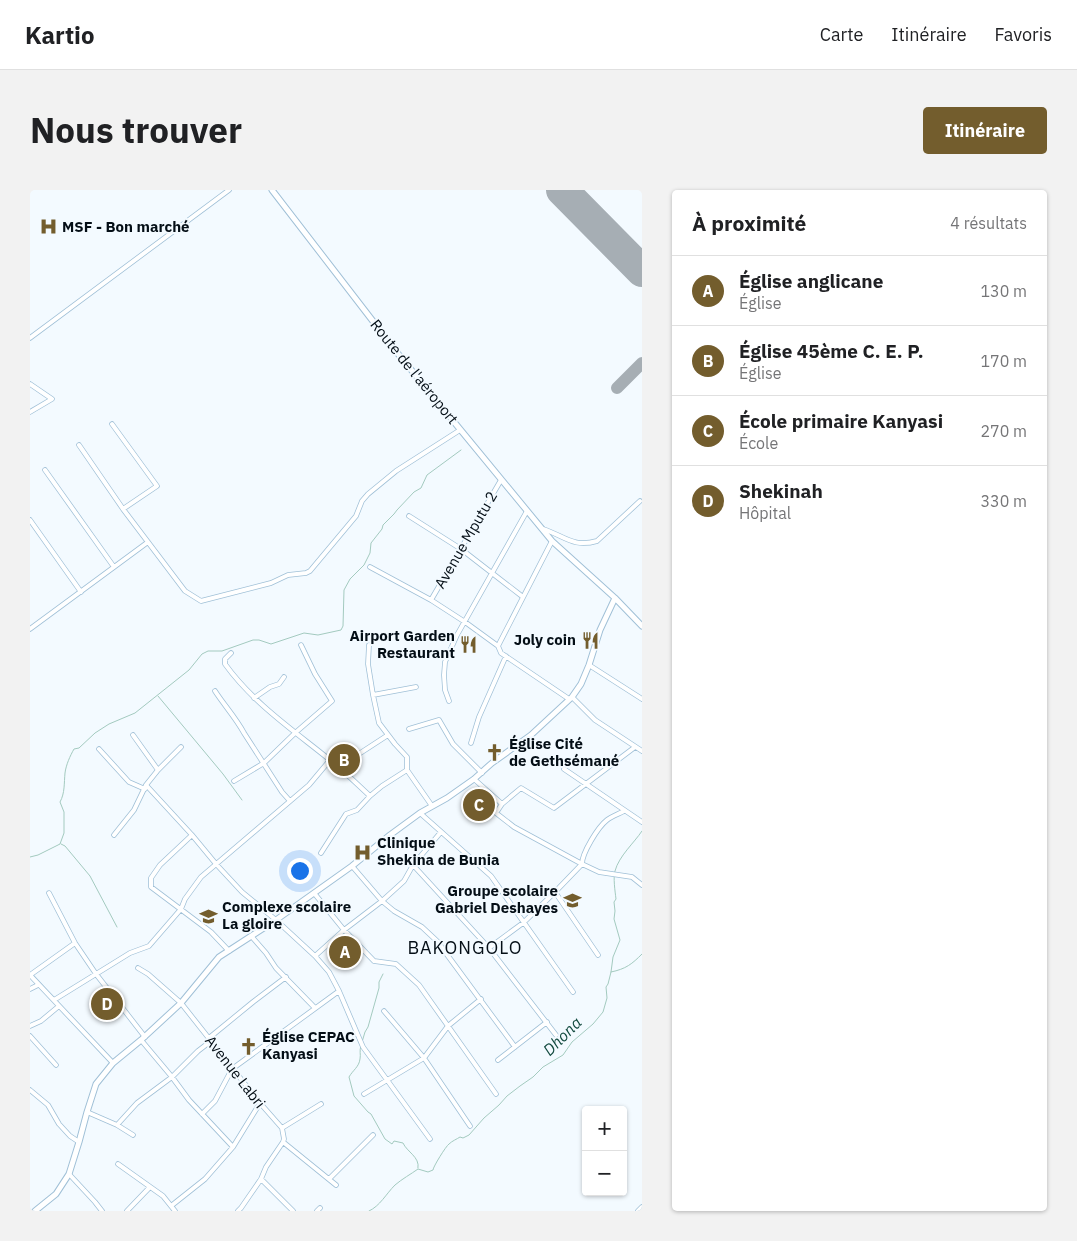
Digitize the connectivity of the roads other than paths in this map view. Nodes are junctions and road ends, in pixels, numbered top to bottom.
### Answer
1 (229, 190) edge
2 (272, 190) edge
3 (30, 338) edge
4 (30, 384) edge
5 (30, 412) edge
6 (112, 424) dead end
7 (460, 430) junction
8 (79, 445) dead end
9 (45, 470) dead end
10 (501, 480) junction
11 (640, 501) dead end
12 (123, 509) junction
13 (527, 511) junction
14 (409, 516) dead end
15 (30, 520) edge
16 (541, 528) junction
17 (552, 541) junction
18 (148, 542) junction
19 (461, 549) junction
20 (114, 567) junction
21 (370, 567) dead end
22 (492, 572) junction
23 (81, 592) junction
24 (523, 597) junction
25 (615, 598) junction
26 (431, 600) junction
27 (465, 622) junction
28 (642, 626) edge
29 (30, 629) edge
30 (301, 645) dead end
31 (370, 645) dead end
32 (498, 646) junction
33 (231, 653) dead end
34 (506, 656) junction
35 (589, 665) junction
36 (284, 678) dead end
37 (416, 687) dead end
38 (215, 691) dead end
39 (373, 695) junction
40 (254, 698) junction
41 (570, 698) junction
42 (642, 699) edge
43 (449, 701) dead end
44 (409, 729) dead end
45 (295, 733) junction
46 (134, 735) dead end
47 (388, 735) junction
48 (471, 743) dead end
49 (181, 747) dead end
50 (635, 747) junction
51 (99, 749) dead end
52 (642, 751) edge
53 (330, 760) junction
54 (264, 763) junction
55 (341, 769) junction
56 (564, 769) dead end
57 (158, 770) junction
58 (407, 770) junction
59 (482, 773) junction
60 (474, 779) junction
61 (234, 782) dead end
62 (586, 784) junction
63 (146, 787) junction
64 (370, 796) junction
65 (290, 801) junction
66 (502, 804) junction
67 (432, 806) junction
68 (624, 810) junction
69 (420, 813) junction
70 (642, 822) edge
71 (441, 832) junction
72 (114, 835) dead end
73 (192, 835) junction
74 (322, 853) dead end
75 (216, 864) junction
76 (582, 864) junction
77 (413, 865) junction
78 (352, 866) junction
79 (642, 885) edge
80 (555, 892) junction
81 (49, 893) dead end
82 (314, 893) junction
83 (382, 901) junction
84 (181, 909) junction
85 (276, 920) junction
86 (523, 923) junction
87 (344, 930) junction
88 (252, 936) junction
89 (75, 944) junction
90 (490, 948) junction
91 (229, 951) junction
92 (598, 955) dead end
93 (315, 956) junction
94 (138, 968) dead end
95 (96, 974) junction
96 (286, 977) junction
97 (38, 985) junction
98 (30, 989) edge
99 (340, 991) junction
100 (573, 992) dead end
101 (480, 999) junction
102 (54, 1000) junction
103 (181, 1003) junction
104 (59, 1006) junction
105 (315, 1008) junction
106 (384, 1011) dead end
107 (547, 1022) junction
108 (30, 1026) edge
109 (448, 1026) junction
110 (556, 1035) dead end
111 (30, 1036) edge
112 (143, 1038) junction
113 (210, 1039) junction
114 (515, 1047) junction
115 (424, 1058) junction
116 (498, 1060) dead end
117 (113, 1063) junction
118 (56, 1065) dead end
119 (232, 1069) junction
120 (172, 1077) junction
121 (387, 1080) junction
122 (30, 1090) edge
123 (364, 1094) dead end
124 (496, 1094) dead end
125 (260, 1103) junction
126 (321, 1104) dead end
127 (87, 1112) junction
128 (202, 1114) junction
129 (117, 1125) junction
130 (470, 1126) dead end
131 (282, 1128) junction
132 (133, 1135) dead end
133 (373, 1135) dead end
134 (430, 1139) dead end
135 (79, 1142) junction
136 (283, 1142) junction
137 (233, 1147) junction
138 (118, 1164) dead end
139 (69, 1174) junction
140 (329, 1178) junction
141 (261, 1179) junction
142 (336, 1185) dead end
143 (150, 1187) junction
144 (171, 1206) junction
145 (642, 1207) edge
146 (35, 1211) edge
147 (102, 1211) edge
148 (128, 1211) edge
149 (176, 1211) edge
150 (238, 1211) edge
151 (293, 1211) edge
152 (638, 1211) edge

1 - 3 street
2 - 7 street, Route de l'aéroport
4 - 5 street
6 - 12 street
7 - 10 street, Route de l'aéroport
7 - 18 street
8 - 12 street
9 - 20 street
10 - 13 street, Route de l'aéroport
10 - 19 street, Avenue Mputu 2
11 - 16 street
12 - 18 street
13 - 16 street, Route de l'aéroport
13 - 22 street
14 - 19 street
15 - 23 street
16 - 17 street, Route de l'aéroport
17 - 24 street
17 - 25 street, Route de l'aéroport
18 - 20 street
19 - 22 street
19 - 26 street, Avenue Mputu 2
20 - 23 street
21 - 26 street
22 - 24 street
22 - 27 street
23 - 29 street
24 - 32 street
25 - 28 street, Route de l'aéroport
25 - 35 street
26 - 27 street
27 - 32 street
27 - 43 street
30 - 45 street
31 - 39 street
32 - 34 street
33 - 40 street
34 - 41 street
34 - 48 street
35 - 41 street
35 - 42 street
36 - 40 street
37 - 39 street
38 - 54 street
39 - 47 street
40 - 45 street
41 - 50 street
41 - 59 street
44 - 59 street
45 - 53 street
45 - 54 street
46 - 57 street
47 - 55 street
47 - 58 street
49 - 57 street
50 - 52 street
50 - 62 street
51 - 63 street
53 - 55 street
53 - 65 street
54 - 61 street
54 - 65 street
55 - 64 street
56 - 62 street
57 - 63 street
58 - 64 street
58 - 67 street
59 - 60 street
60 - 66 street
60 - 67 street
62 - 66 street
62 - 68 street
63 - 72 street
63 - 73 street
64 - 74 street
65 - 75 street
66 - 76 street
67 - 69 street
68 - 70 street
68 - 76 street
69 - 71 street
69 - 78 street
71 - 77 street
71 - 86 street
73 - 75 street
73 - 84 street
75 - 84 street
75 - 85 street
76 - 79 street
76 - 80 street
77 - 83 street
77 - 90 street
78 - 82 street
78 - 83 street
80 - 86 street
80 - 92 street
81 - 89 street
82 - 85 street
82 - 87 street
83 - 87 street
83 - 101 street
84 - 91 street
84 - 95 street
85 - 88 street
85 - 93 street
86 - 90 street
86 - 100 street
87 - 93 street
87 - 109 street
88 - 91 street
88 - 96 street
89 - 95 street
89 - 97 street
90 - 107 street
91 - 103 street
93 - 99 street
94 - 103 street, Avenue Labri
95 - 102 street
95 - 112 street
96 - 105 street
96 - 113 street
97 - 98 street
97 - 102 street
99 - 105 street
99 - 121 street
101 - 109 street
101 - 114 street
102 - 104 street
103 - 112 street
103 - 113 street, Avenue Labri
104 - 108 street
104 - 117 street
105 - 119 street
106 - 115 street
107 - 110 street
107 - 114 street
109 - 115 street
109 - 124 street
111 - 118 street
112 - 117 street
112 - 120 street
113 - 119 street, Avenue Labri
113 - 120 street
114 - 116 street
115 - 121 street
115 - 130 street
117 - 127 street
119 - 125 street, Avenue Labri
119 - 128 street
120 - 128 street
120 - 129 street
121 - 123 street
121 - 134 street
122 - 135 street
125 - 131 street, Avenue Labri
125 - 137 street
126 - 131 street
127 - 129 street
127 - 135 street
128 - 137 street
129 - 132 street
131 - 136 street
133 - 140 street
135 - 139 street
136 - 140 street
136 - 141 street
137 - 144 street
138 - 143 street
139 - 146 street
139 - 147 street
140 - 142 street
141 - 150 street
141 - 151 street
143 - 144 street
143 - 148 street
144 - 149 street
145 - 152 street

